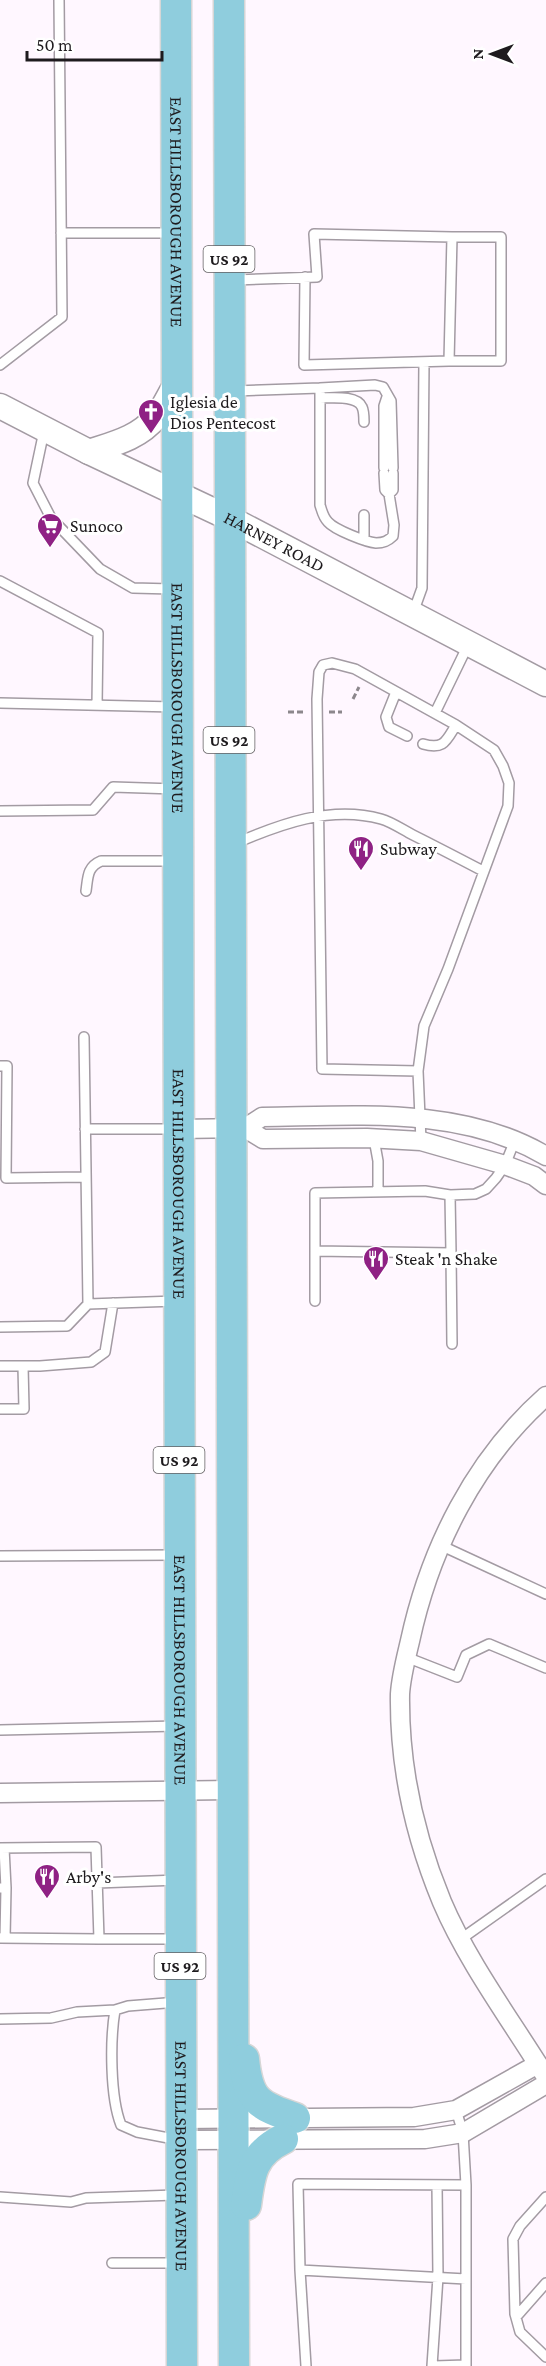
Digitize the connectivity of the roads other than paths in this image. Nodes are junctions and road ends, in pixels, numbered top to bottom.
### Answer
1 (59, 0) edge
2 (176, 0) edge
3 (229, 0) edge
4 (61, 233) junction
5 (176, 233) junction
6 (452, 237) junction
7 (305, 277) junction
8 (229, 280) junction
9 (449, 361) junction
10 (424, 362) junction
11 (0, 365) edge
12 (176, 384) junction
13 (229, 391) junction
14 (320, 393) junction
15 (0, 406) edge
16 (364, 422) dead end
17 (45, 429) junction
18 (89, 452) junction
19 (176, 492) junction
20 (364, 515) dead end
21 (229, 518) junction
22 (364, 540) junction
23 (0, 581) edge
24 (176, 589) junction
25 (413, 613) junction
26 (469, 642) junction
27 (546, 684) edge
28 (396, 692) junction
29 (0, 703) edge
30 (97, 705) junction
31 (177, 707) junction
32 (435, 713) junction
33 (456, 725) junction
34 (407, 736) dead end
35 (423, 744) dead end
36 (177, 789) junction
37 (0, 811) edge
38 (318, 816) junction
39 (230, 846) junction
40 (178, 861) junction
41 (483, 871) junction
42 (86, 891) dead end
43 (84, 1037) dead end
44 (0, 1066) edge
45 (418, 1071) junction
46 (420, 1119) junction
47 (237, 1128) junction
48 (179, 1129) junction
49 (85, 1130) junction
50 (374, 1138) junction
51 (515, 1140) junction
52 (421, 1142) junction
53 (546, 1156) edge
54 (505, 1165) junction
55 (86, 1177) junction
56 (3, 1179) edge
57 (546, 1185) edge
58 (378, 1191) junction
59 (450, 1195) junction
60 (315, 1251) junction
61 (451, 1253) junction
62 (179, 1300) junction
63 (315, 1301) dead end
64 (113, 1303) junction
65 (88, 1304) junction
66 (0, 1327) edge
67 (452, 1344) dead end
68 (0, 1366) edge
69 (23, 1366) junction
70 (546, 1396) edge
71 (0, 1409) edge
72 (440, 1545) junction
73 (179, 1555) junction
74 (0, 1556) edge
75 (546, 1594) edge
76 (406, 1657) junction
77 (546, 1668) edge
78 (179, 1726) junction
79 (0, 1730) edge
80 (231, 1790) junction
81 (179, 1791) junction
82 (0, 1793) edge
83 (2, 1848) edge
84 (546, 1879) edge
85 (180, 1880) junction
86 (97, 1883) junction
87 (3, 1888) edge
88 (3, 1938) edge
89 (99, 1938) junction
90 (180, 1938) junction
91 (461, 1939) junction
92 (181, 2002) junction
93 (232, 2007) junction
94 (115, 2010) junction
95 (0, 2019) edge
96 (542, 2070) edge
97 (546, 2084) edge
98 (456, 2110) junction
99 (289, 2128) junction
100 (233, 2129) junction
101 (182, 2130) junction
102 (463, 2133) junction
103 (437, 2185) junction
104 (466, 2185) junction
105 (182, 2195) junction
106 (0, 2197) edge
107 (546, 2197) edge
108 (112, 2263) dead end
109 (182, 2263) junction
110 (300, 2270) junction
111 (438, 2277) junction
112 (466, 2278) junction
113 (233, 2279) junction
114 (546, 2283) edge
115 (516, 2317) junction
116 (546, 2356) edge
117 (182, 2366) edge
118 (234, 2366) edge
119 (306, 2366) edge
120 (433, 2366) edge
121 (466, 2366) edge

1 - 4 lane
2 - 5 main road, EAST HILLSBOROUGH AVENUE / US 92
3 - 8 main road, US 92
4 - 5 lane
4 - 11 lane
5 - 12 main road, EAST HILLSBOROUGH AVENUE / US 92
6 - 7 lane
6 - 9 lane
6 - 9 lane
7 - 8 lane
7 - 10 lane
8 - 13 main road, US 92
9 - 10 lane
10 - 25 lane
12 - 18 street
12 - 19 main road, EAST HILLSBOROUGH AVENUE / US 92
13 - 14 lane
13 - 21 main road, US 92
14 - 16 lane
14 - 22 lane
14 - 22 lane
15 - 17 street, HARNEY ROAD
17 - 18 street, HARNEY ROAD
17 - 24 lane
18 - 19 street, HARNEY ROAD
19 - 21 street, HARNEY ROAD
19 - 24 main road, EAST HILLSBOROUGH AVENUE / US 92
20 - 22 lane
21 - 25 street, HARNEY ROAD
21 - 39 main road, US 92
23 - 30 lane
24 - 31 main road, EAST HILLSBOROUGH AVENUE / US 92
25 - 26 street, HARNEY ROAD
26 - 27 street, HARNEY ROAD
26 - 32 lane
28 - 32 lane
28 - 34 lane
28 - 38 lane
29 - 30 lane
30 - 31 lane
31 - 36 main road, EAST HILLSBOROUGH AVENUE / US 92
32 - 33 lane
33 - 35 lane
33 - 41 lane
36 - 37 lane
36 - 40 main road, EAST HILLSBOROUGH AVENUE / US 92
38 - 39 lane
38 - 41 lane
38 - 45 lane
39 - 47 main road, US 92
40 - 42 lane
40 - 48 main road, EAST HILLSBOROUGH AVENUE / US 92
41 - 45 lane
43 - 49 lane
44 - 56 lane
45 - 46 lane
46 - 47 street
46 - 51 street
46 - 52 lane
47 - 48 street
47 - 50 street
47 - 80 main road, US 92
48 - 49 lane
48 - 62 main road, EAST HILLSBOROUGH AVENUE / US 92
49 - 55 lane
50 - 52 street
50 - 58 lane
51 - 53 street
51 - 54 lane
52 - 54 street
54 - 57 street
54 - 59 lane
55 - 56 lane
55 - 65 lane
58 - 59 lane
58 - 60 lane
59 - 61 lane
60 - 61 lane
60 - 63 lane
61 - 67 lane
62 - 64 lane
62 - 73 main road, EAST HILLSBOROUGH AVENUE / US 92
64 - 65 lane
64 - 69 lane
65 - 66 lane
68 - 69 lane
69 - 71 lane
70 - 72 street
72 - 75 lane
72 - 76 street
73 - 74 lane
73 - 78 main road, EAST HILLSBOROUGH AVENUE / US 92
76 - 77 lane
76 - 91 street
78 - 79 lane
78 - 81 main road, EAST HILLSBOROUGH AVENUE / US 92
80 - 81 street
80 - 93 main road, US 92
81 - 82 street
81 - 85 main road, EAST HILLSBOROUGH AVENUE / US 92
83 - 86 lane
83 - 87 lane
84 - 91 lane
85 - 86 lane
85 - 90 main road, EAST HILLSBOROUGH AVENUE / US 92
86 - 89 lane
87 - 88 lane
88 - 89 lane
89 - 90 lane
90 - 92 main road, EAST HILLSBOROUGH AVENUE / US 92
91 - 96 street
92 - 94 lane
92 - 101 main road, EAST HILLSBOROUGH AVENUE / US 92
93 - 99 main road
93 - 100 main road, US 92
94 - 95 lane
94 - 101 lane
96 - 98 street
97 - 102 street
98 - 99 street
98 - 102 lane
99 - 100 street
99 - 102 street
99 - 113 main road
100 - 101 street
100 - 113 main road, US 92
101 - 105 main road, EAST HILLSBOROUGH AVENUE / US 92
102 - 104 lane
103 - 104 lane
103 - 110 lane
103 - 111 lane
104 - 112 lane
105 - 106 lane
105 - 109 main road, EAST HILLSBOROUGH AVENUE / US 92
107 - 115 lane
108 - 109 lane
109 - 117 main road, EAST HILLSBOROUGH AVENUE / US 92
110 - 111 lane
110 - 119 lane
111 - 112 lane
111 - 120 lane
112 - 121 lane
113 - 118 main road, US 92
114 - 115 lane
115 - 116 lane
120 - 121 lane

